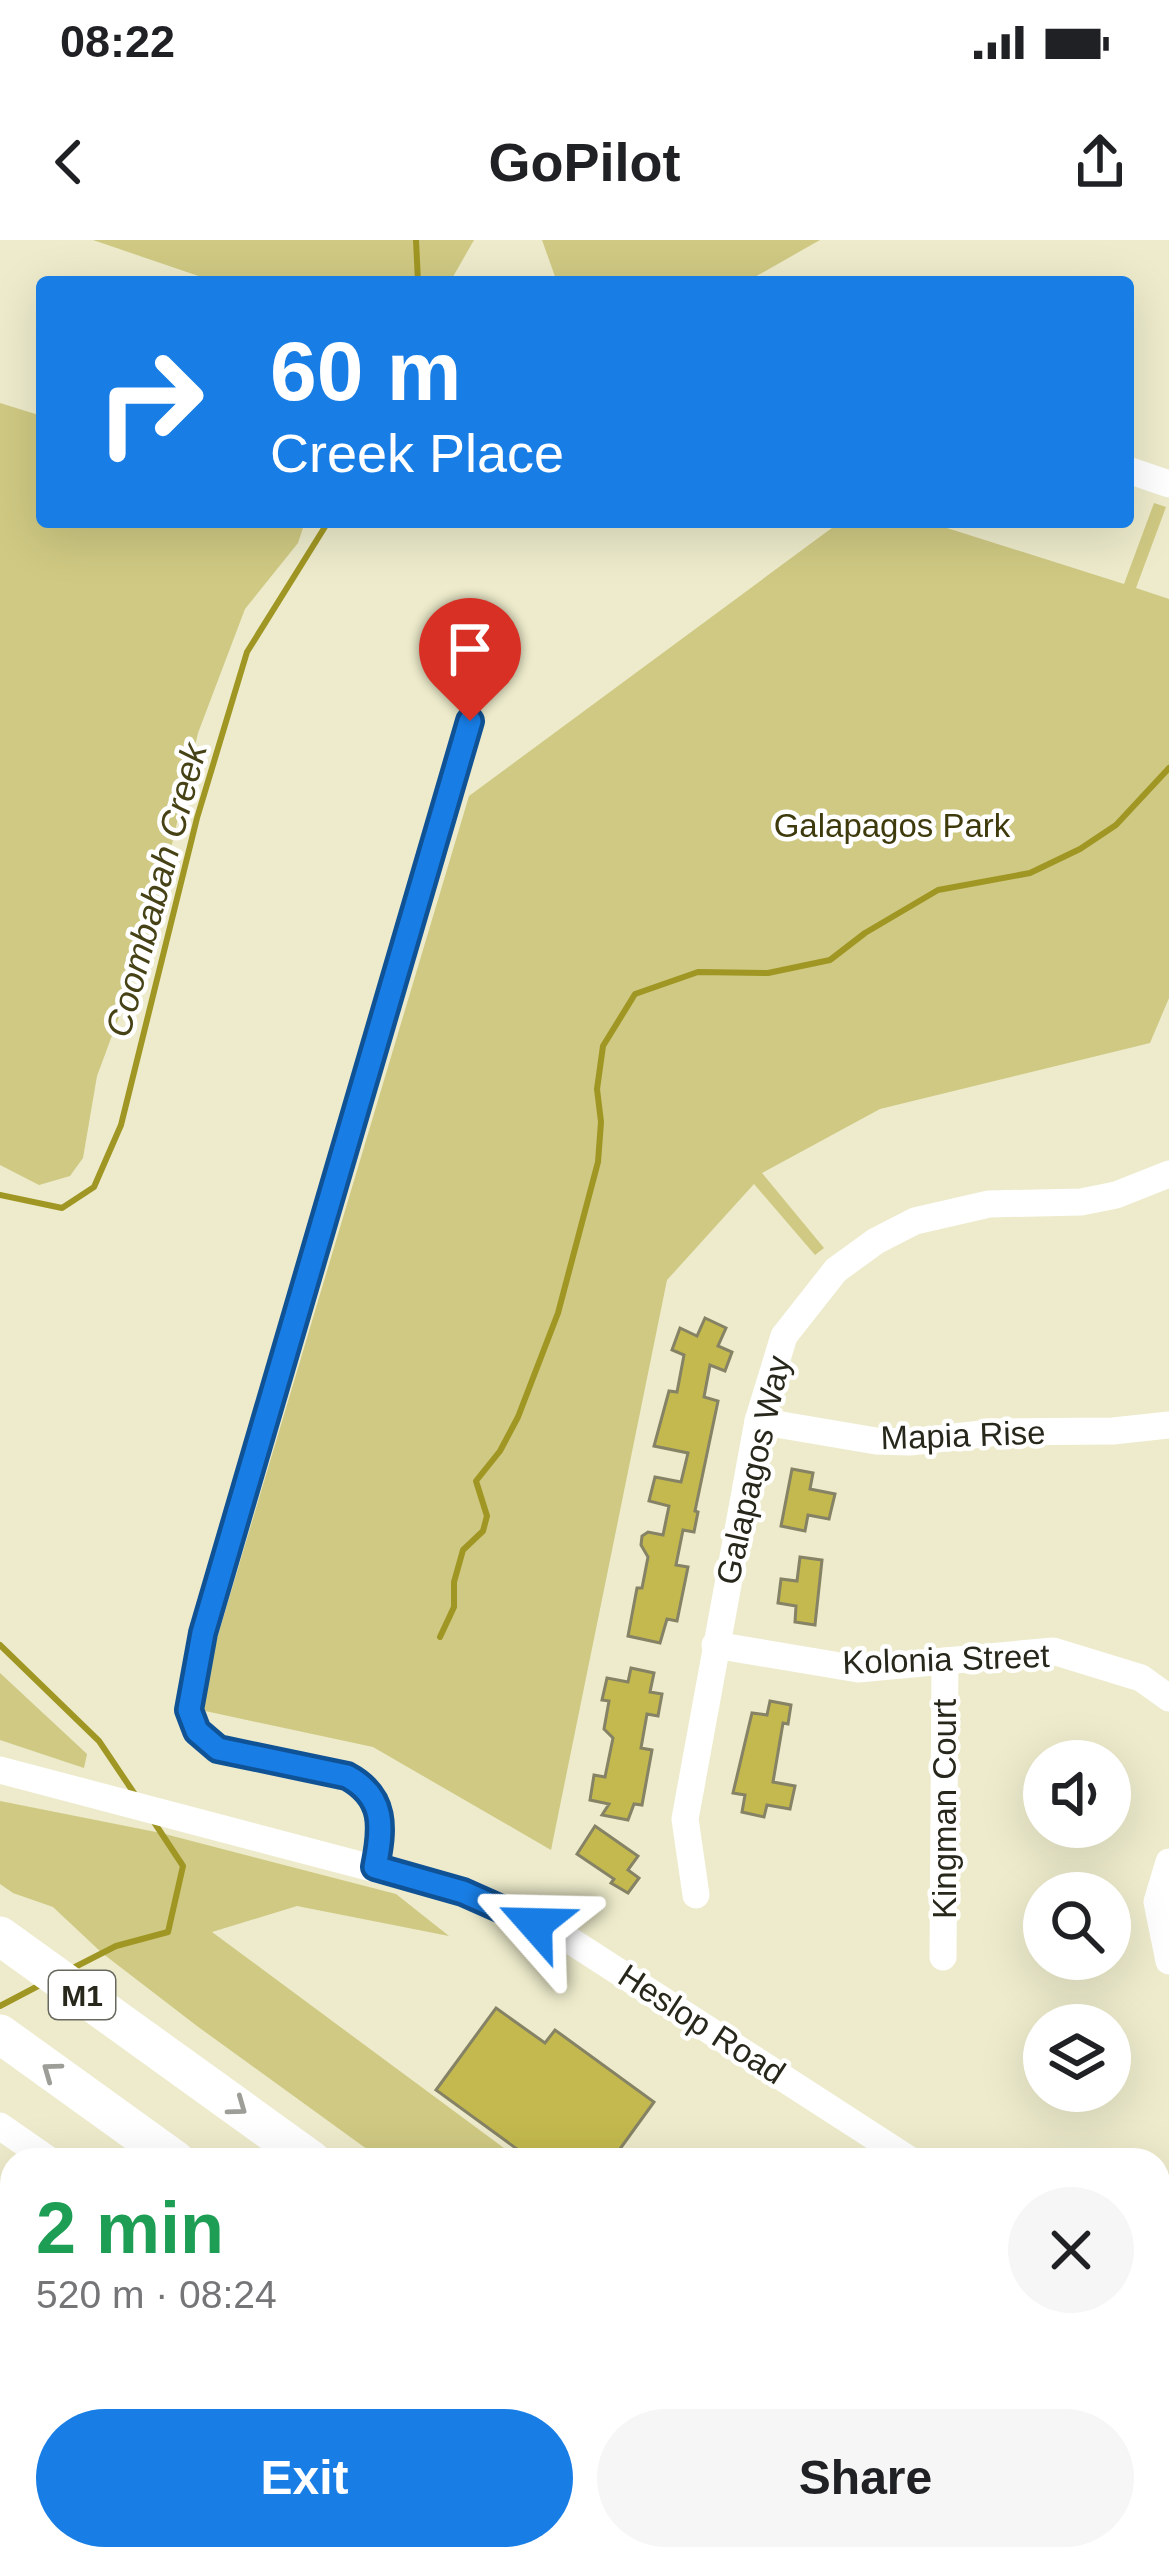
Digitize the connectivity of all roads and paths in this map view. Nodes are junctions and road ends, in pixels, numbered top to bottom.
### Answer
1 (1134, 472) edge
2 (1169, 484) edge
3 (470, 721) dead end
4 (1169, 1174) edge
5 (758, 1421) junction
6 (1169, 1425) edge
7 (716, 1645) junction
8 (945, 1661) junction
9 (1169, 1698) edge
10 (1, 1770) edge
11 (1169, 1862) edge
12 (375, 1867) junction
13 (697, 1895) dead end
14 (0, 1936) edge
15 (943, 1958) dead end
16 (1169, 1961) edge
17 (0, 2034) edge
18 (158, 2148) edge
19 (294, 2148) edge
20 (891, 2148) edge

1 - 2 street
3 - 12 street
4 - 5 street, Galapagos Way
5 - 6 street, Mapia Rise
5 - 7 street, Galapagos Way
7 - 8 street, Kolonia Street
7 - 13 street, Galapagos Way
8 - 9 street, Kolonia Street
8 - 15 street, Kingman Court
10 - 12 street, Heslop Road
11 - 16 street
12 - 20 street, Heslop Road
14 -> 19 highway, M1
18 -> 17 highway, M1

